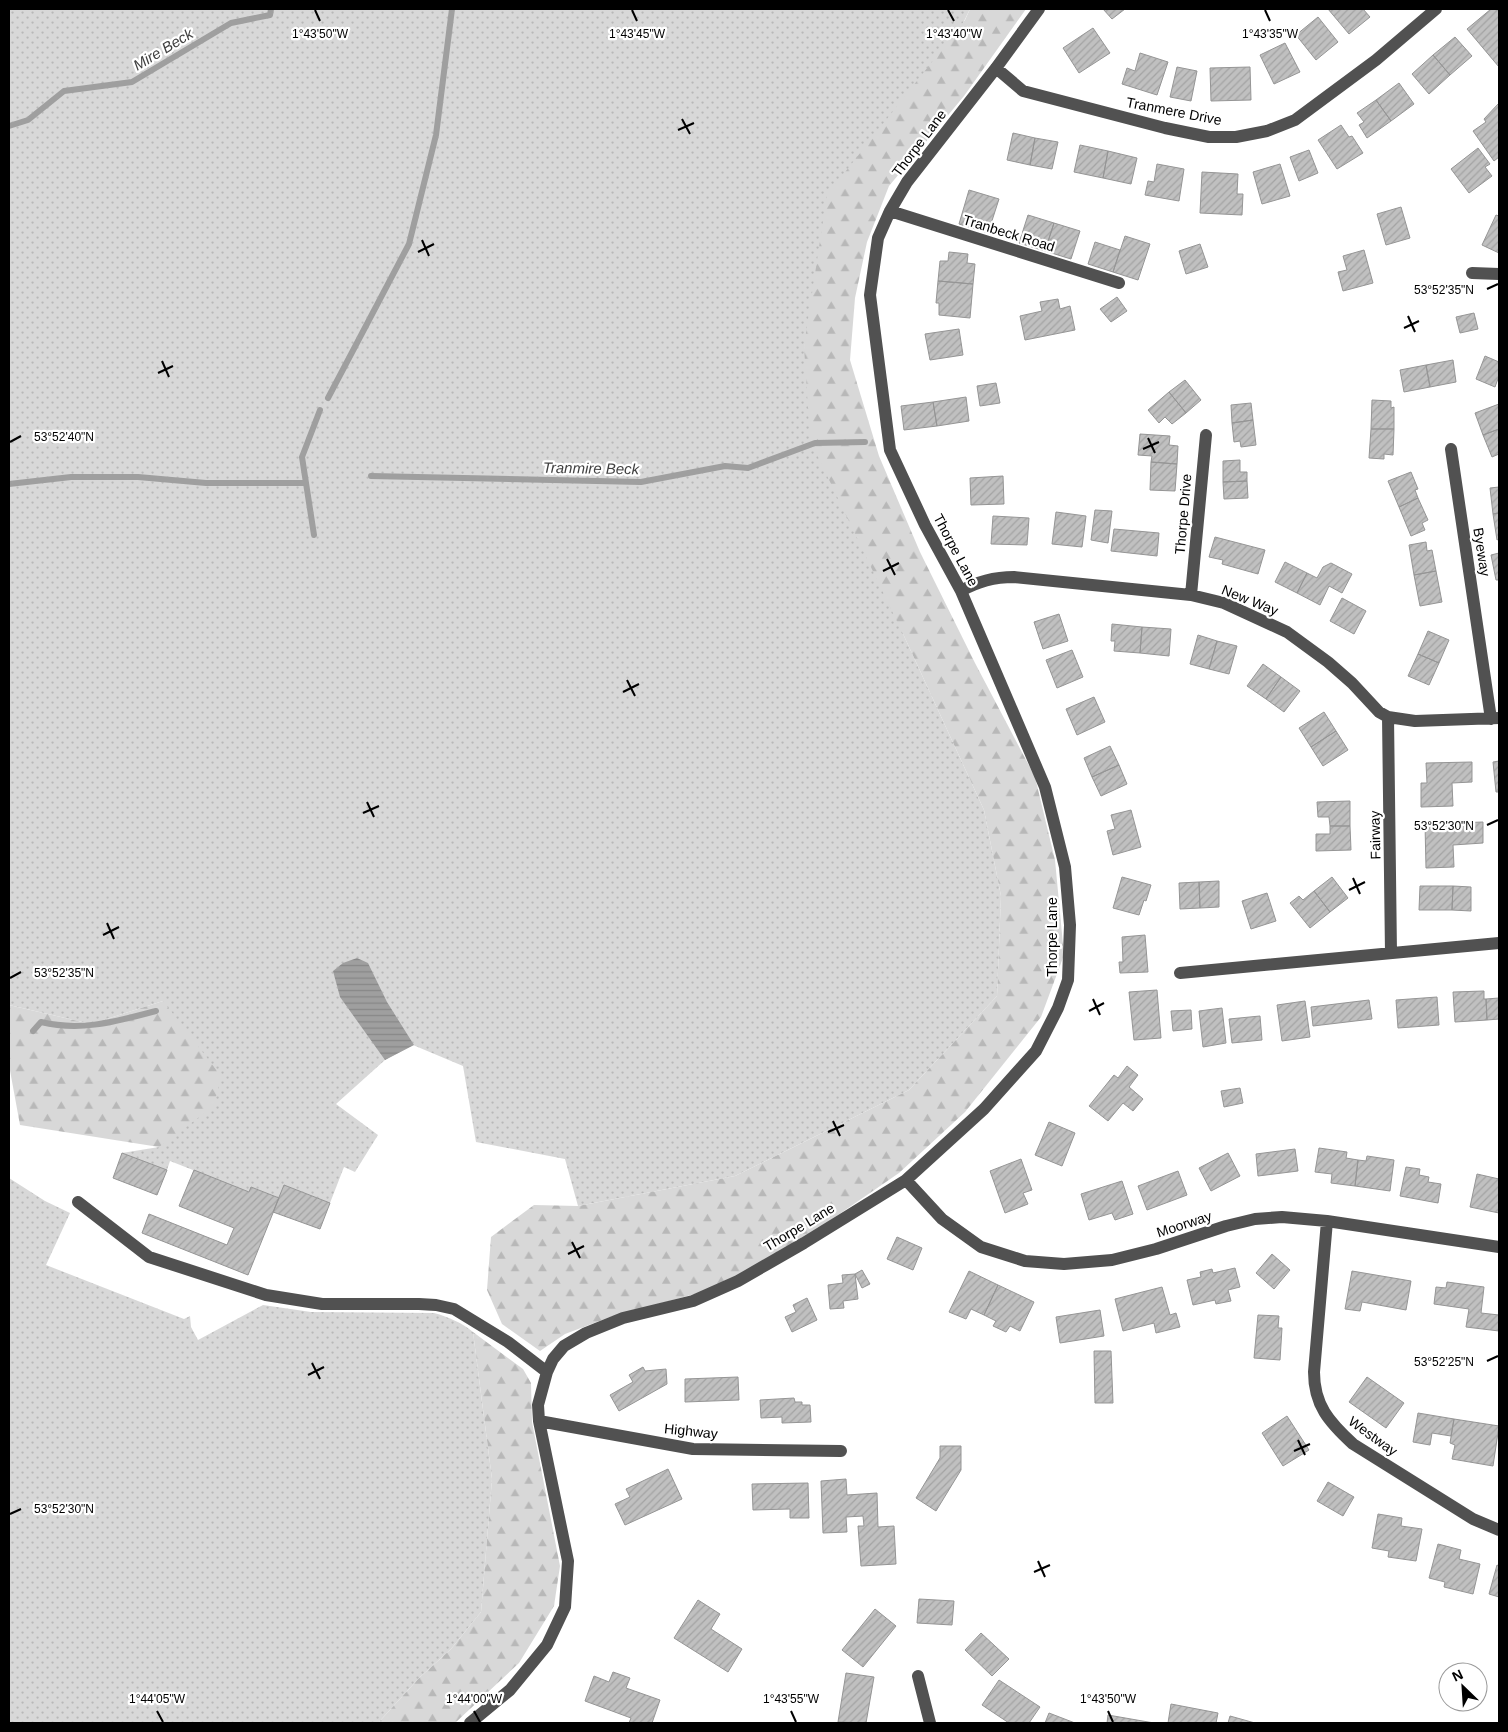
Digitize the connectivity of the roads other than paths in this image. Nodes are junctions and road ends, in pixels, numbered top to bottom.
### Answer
1 (1039, 9) edge
2 (1436, 9) edge
3 (996, 68) junction
4 (890, 211) junction
5 (1472, 273) dead end
6 (1499, 274) edge
7 (1119, 283) dead end
8 (1206, 435) dead end
9 (1451, 449) dead end
10 (961, 591) junction
11 (1191, 595) junction
12 (1388, 717) junction
13 (1495, 718) edge
14 (1499, 943) edge
15 (1391, 953) junction
16 (1180, 973) dead end
17 (906, 1180) junction
18 (78, 1202) dead end
19 (1327, 1221) junction
20 (1499, 1247) edge
21 (547, 1372) junction
22 (539, 1421) junction
23 (841, 1451) dead end
24 (1499, 1530) edge
25 (918, 1676) dead end
26 (470, 1723) edge
27 (930, 1723) edge

1 - 3 street, Thorpe Lane
2 - 3 street, Tranmere Drive
3 - 4 street, Thorpe Lane
4 - 7 street, Tranbeck Road
4 - 10 street, Thorpe Lane
5 - 6 street
8 - 11 street, Thorpe Drive
9 - 13 street, Byeway
10 - 11 street, New Way
10 - 17 street, Thorpe Lane
11 - 12 street, New Way
12 - 13 street
12 - 15 street, Fairway
14 - 15 street
15 - 16 street
17 - 19 street, Moorway
17 - 21 street, Thorpe Lane
18 - 21 street
19 - 20 street, Moorway
19 - 24 street, Westway
21 - 22 street, Thorpe Lane
22 - 23 street, Highway
22 - 26 street, Thorpe Lane
25 - 27 street

